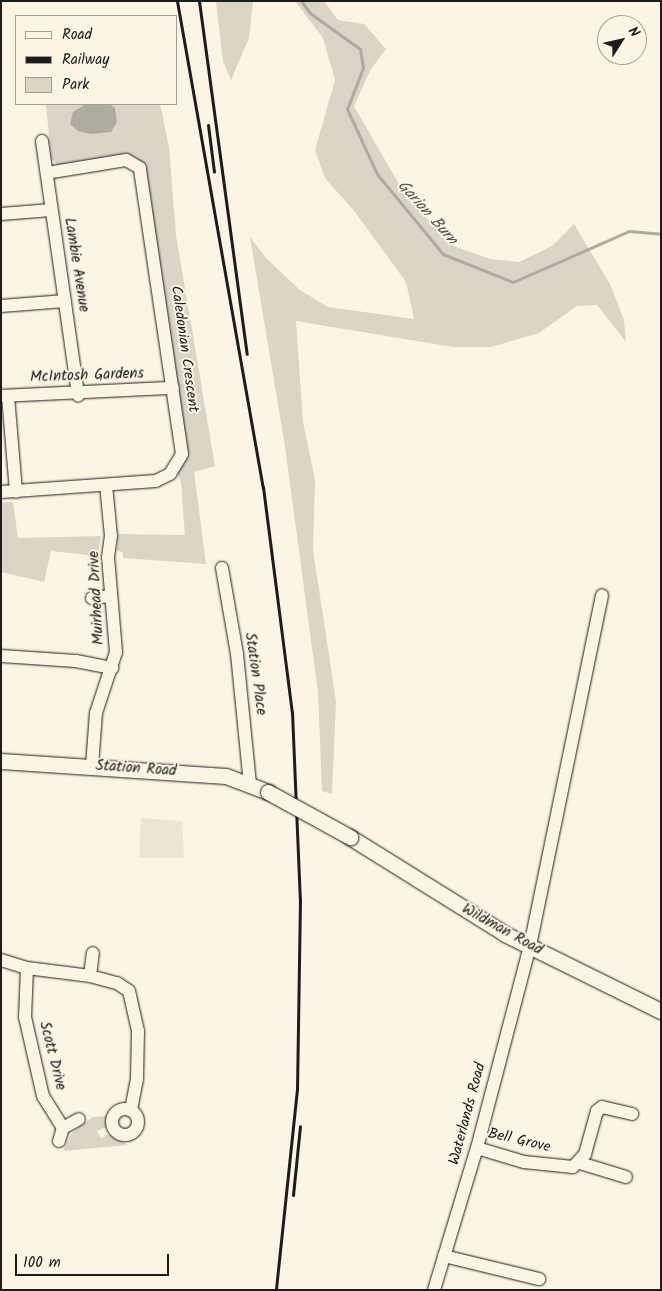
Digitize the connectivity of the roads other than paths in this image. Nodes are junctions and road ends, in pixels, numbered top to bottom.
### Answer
1 (42, 141) dead end
2 (47, 173) junction
3 (51, 210) junction
4 (1, 214) edge
5 (65, 301) junction
6 (1, 306) edge
7 (173, 388) junction
8 (78, 395) junction
9 (4, 396) edge
10 (106, 485) junction
11 (1, 492) edge
12 (16, 492) junction
13 (222, 568) dead end
14 (110, 596) junction
15 (602, 596) dead end
16 (92, 598) dead end
17 (1, 656) edge
18 (112, 668) junction
19 (1, 762) edge
20 (92, 766) junction
21 (250, 784) junction
22 (268, 792) joint
23 (530, 946) junction
24 (93, 953) dead end
25 (1, 960) edge
26 (27, 968) junction
27 (90, 976) junction
28 (661, 1011) edge
29 (130, 1110) dead end
30 (632, 1114) dead end
31 (79, 1119) dead end
32 (64, 1128) junction
33 (59, 1141) dead end
34 (477, 1148) junction
35 (580, 1163) junction
36 (626, 1177) dead end
37 (444, 1256) junction
38 (539, 1279) dead end
39 (434, 1290) edge

1 - 2 street, Lambie Avenue
2 - 3 street, Lambie Avenue
2 - 7 street, Caledonian Crescent
3 - 4 street
3 - 5 street, Lambie Avenue
5 - 6 street
5 - 8 street, Lambie Avenue
7 - 8 street, McIntosh Gardens
7 - 10 street, Caledonian Crescent
8 - 9 street, McIntosh Gardens
9 - 12 street
10 - 12 street, Caledonian Crescent
10 - 14 street, Muirhead Drive
11 - 12 street, Caledonian Crescent
13 - 21 street, Station Place
14 - 16 street
14 - 18 street, Muirhead Drive
15 - 23 street, Waterlands Road
17 - 18 street
18 - 20 street, Muirhead Drive
19 - 20 main road, Station Road
20 - 21 main road, Station Road
21 - 22 main road, Station Road
22 - 23 main road, Wildman Road, bridge
23 - 28 main road, Wildman Road
23 - 34 street, Waterlands Road
24 - 27 street
25 - 26 street
26 - 27 street
26 - 32 street, Scott Drive
27 - 29 street
30 - 35 street
31 - 32 street
32 - 33 street
34 - 35 street, Bell Grove
34 - 37 street, Waterlands Road
35 - 36 street
37 - 38 street
37 - 39 street, Waterlands Road

